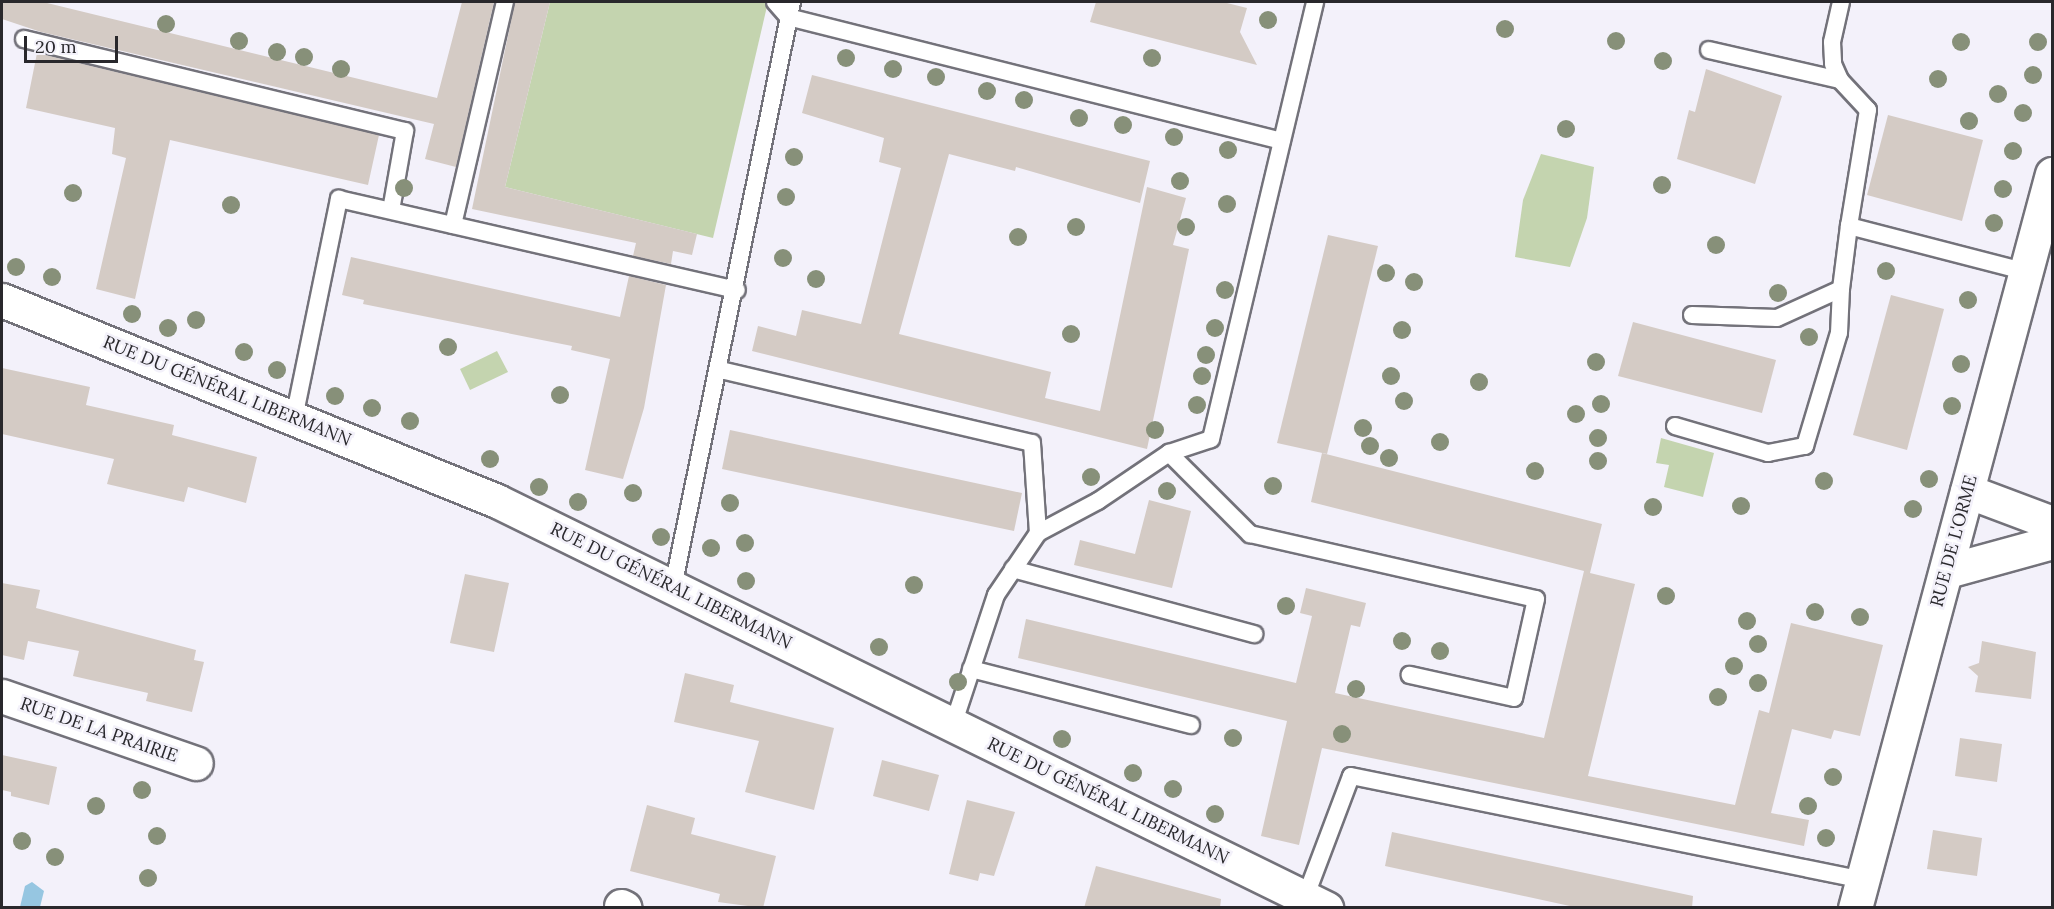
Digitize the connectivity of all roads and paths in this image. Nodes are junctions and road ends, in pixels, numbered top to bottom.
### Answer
1 (505, 2) edge
2 (775, 2) edge
3 (1315, 2) edge
4 (1841, 2) edge
5 (790, 9) edge
6 (24, 39) dead end
7 (1709, 50) dead end
8 (1840, 80) junction
9 (1282, 141) junction
10 (2052, 174) edge
11 (391, 210) junction
12 (453, 225) junction
13 (1849, 226) junction
14 (2027, 272) junction
15 (1841, 289) junction
16 (736, 290) junction
17 (2, 300) edge
18 (1692, 315) dead end
19 (721, 370) junction
20 (294, 418) junction
21 (1675, 426) dead end
22 (1169, 453) junction
23 (1967, 491) junction
24 (2052, 523) edge
25 (1038, 532) junction
26 (2052, 542) edge
27 (1013, 569) junction
28 (1947, 571) junction
29 (673, 587) junction
30 (1254, 634) dead end
31 (971, 669) junction
32 (1410, 675) dead end
33 (2, 696) edge
34 (953, 725) junction
35 (1191, 725) dead end
36 (196, 763) dead end
37 (1859, 894) edge
38 (1315, 903) edge

1 - 12 lane
2 - 5 lane
3 - 9 lane
4 - 8 lane
5 - 9 lane
5 - 16 lane
6 - 11 lane
7 - 8 lane
8 - 13 lane
9 - 22 lane
10 - 14 street, RUE DE L'ORME
11 - 12 lane
11 - 20 lane
12 - 16 lane
13 - 14 lane
13 - 15 lane
14 - 23 street, RUE DE L'ORME
15 - 18 lane
15 - 21 lane
16 - 19 lane
17 - 20 street, RUE DU GÉNÉRAL LIBERMANN
19 - 25 lane
19 - 29 lane
20 - 29 street, RUE DU GÉNÉRAL LIBERMANN
22 - 25 lane
22 - 32 lane
23 - 24 street
23 - 28 street, RUE DE L'ORME
25 - 27 lane
26 - 28 street
27 - 30 lane
27 - 31 lane
28 - 37 street, RUE DE L'ORME
29 - 34 street, RUE DU GÉNÉRAL LIBERMANN
31 - 34 lane
31 - 35 lane
33 - 36 street, RUE DE LA PRAIRIE
34 - 38 street, RUE DU GÉNÉRAL LIBERMANN
37 - 38 lane

